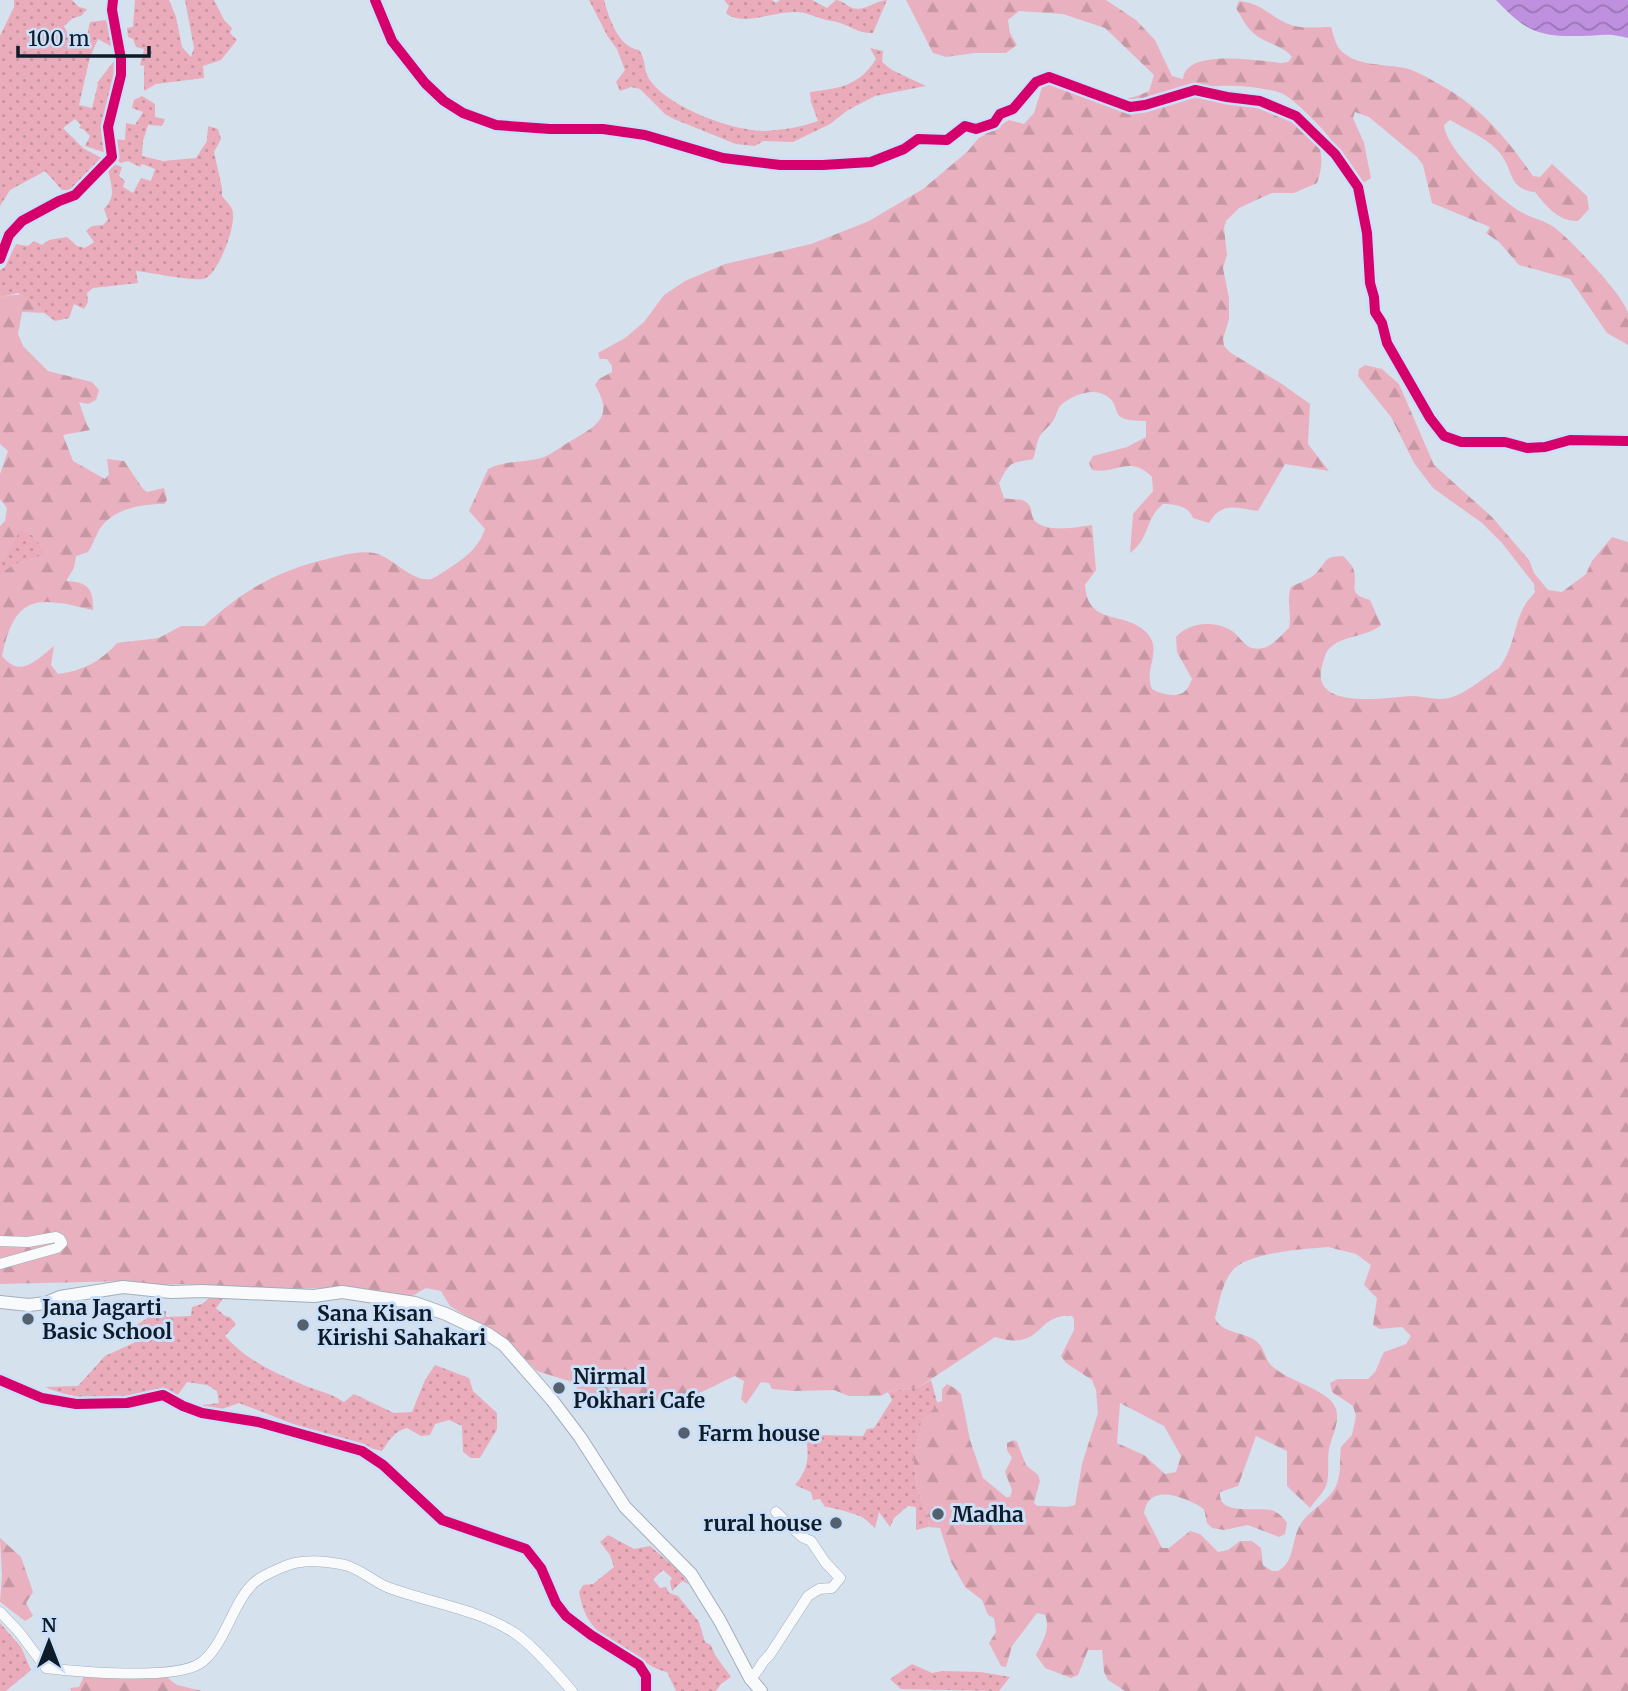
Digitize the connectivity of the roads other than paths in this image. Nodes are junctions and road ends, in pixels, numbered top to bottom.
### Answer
1 (114, 0) edge
2 (375, 0) edge
3 (0, 259) edge
4 (1628, 440) edge
5 (0, 1241) edge
6 (0, 1264) edge
7 (0, 1302) edge
8 (0, 1380) edge
9 (776, 1512) dead end
10 (0, 1612) edge
11 (750, 1678) junction
12 (572, 1691) edge
13 (646, 1691) edge
14 (761, 1691) edge

1 - 3 street
2 - 4 street
5 - 6 street
7 - 11 main road
8 - 13 street
9 - 11 street
10 - 12 street
11 - 14 main road

